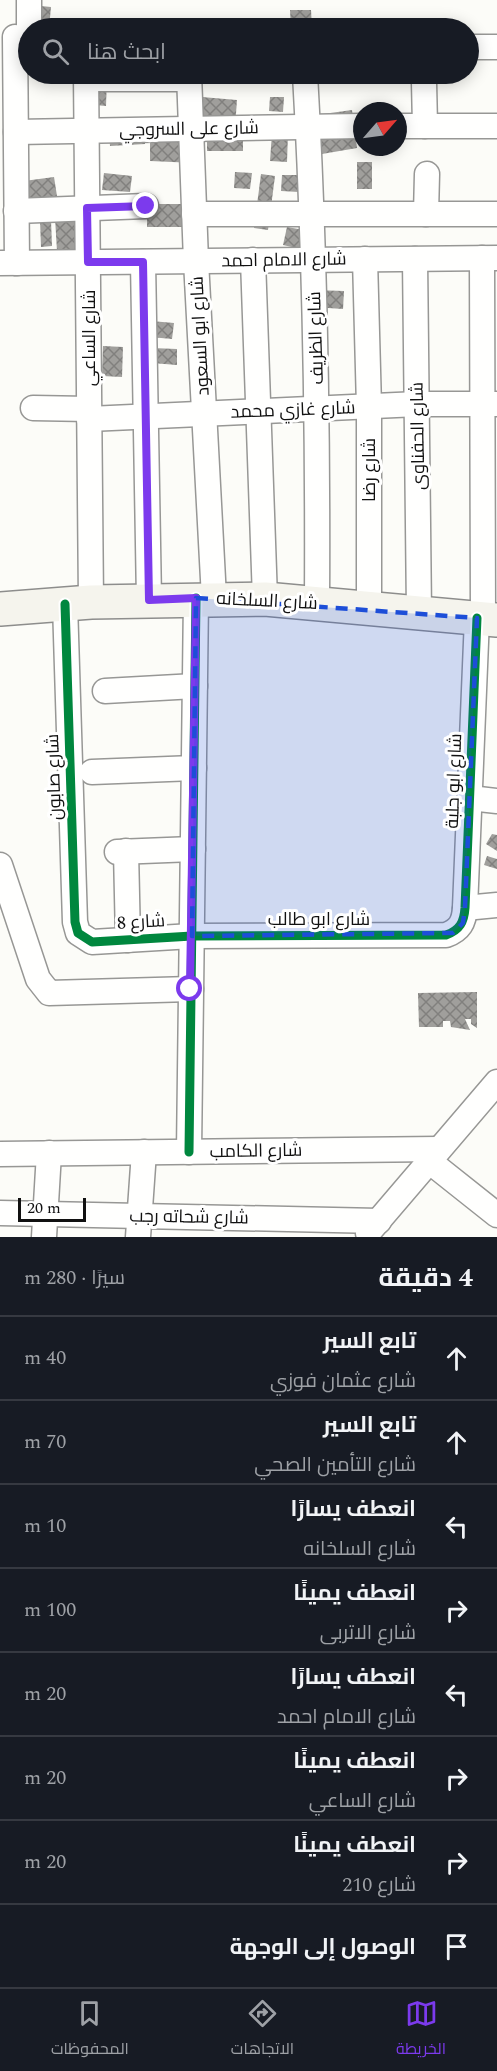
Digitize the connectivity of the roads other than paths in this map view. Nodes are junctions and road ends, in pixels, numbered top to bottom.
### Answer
1 (29, 0) edge
2 (23, 18) edge
3 (18, 35) edge
4 (479, 47) edge
5 (497, 47) edge
6 (86, 84) edge
7 (189, 84) edge
8 (306, 84) edge
9 (424, 84) edge
10 (308, 126) junction
11 (353, 126) edge
12 (407, 126) edge
13 (425, 126) junction
14 (497, 126) edge
15 (191, 129) junction
16 (86, 131) junction
17 (16, 132) junction
18 (427, 174) dead end
19 (146, 206) dead end
20 (87, 208) junction
21 (16, 211) junction
22 (194, 214) junction
23 (313, 214) junction
24 (426, 214) junction
25 (497, 214) edge
26 (490, 258) edge
27 (415, 259) junction
28 (253, 260) junction
29 (314, 260) junction
30 (365, 260) junction
31 (196, 261) junction
32 (88, 262) junction
33 (143, 262) junction
34 (8, 263) edge
35 (418, 404) junction
36 (490, 404) edge
37 (369, 406) junction
38 (33, 408) dead end
39 (318, 409) junction
40 (259, 412) junction
41 (205, 413) junction
42 (89, 414) junction
43 (146, 416) junction
44 (205, 598) junction
45 (265, 599) junction
46 (149, 600) junction
47 (78, 603) junction
48 (317, 603) junction
49 (0, 608) edge
50 (369, 608) junction
51 (419, 613) junction
52 (486, 619) edge
53 (195, 686) junction
54 (105, 691) dead end
55 (194, 768) junction
56 (92, 772) dead end
57 (470, 798) junction
58 (497, 801) edge
59 (193, 849) junction
60 (0, 865) edge
61 (497, 904) edge
62 (465, 908) junction
63 (446, 935) joint
64 (192, 936) junction
65 (128, 940) junction
66 (92, 942) joint
67 (190, 989) junction
68 (497, 1082) edge
69 (144, 1152) junction
70 (189, 1152) junction
71 (49, 1153) junction
72 (0, 1154) edge
73 (434, 1155) junction
74 (0, 1213) edge
75 (497, 1215) edge
76 (44, 1226) edge
77 (139, 1226) edge
78 (372, 1229) edge

1 - 2 street
3 - 17 street
4 - 5 street
6 - 16 street, شارع الساعي
7 - 15 street, شارع ابو السعود
8 - 10 street, شارع الظريف
9 - 13 street
10 - 11 street, شارع على السروجي
10 - 15 street, شارع على السروجي
10 - 23 street, شارع الظريف
12 - 13 street
13 - 14 street
15 - 16 street, شارع على السروجي
15 - 22 street, شارع ابو السعود
16 - 17 street, شارع على السروجي
16 - 20 street, شارع الساعي
17 - 21 street
18 - 24 street
19 - 20 street
20 - 21 street
20 - 32 street, شارع الساعي
21 - 34 street
22 - 23 street
22 - 31 street, شارع ابو السعود
23 - 24 street
23 - 29 street, شارع الظريف
24 - 25 street
26 - 27 street, شارع الامام احمد
26 - 36 street, شارع ابو جلبة
27 - 30 street, شارع الامام احمد
27 - 35 street, شارع الحفناوى
28 - 29 street, شارع الامام احمد
28 - 31 street, شارع الامام احمد
28 - 40 street
29 - 30 street, شارع الامام احمد
29 - 39 street, شارع الظريف
30 - 37 street, شارع رضا
31 - 33 street, شارع الامام احمد
31 - 41 street, شارع ابو السعود
32 - 33 street, شارع الامام احمد
32 - 34 street, شارع الامام احمد
32 - 42 street, شارع الساعي
33 - 43 street
35 - 36 street, شارع غازي محمد
35 - 37 street, شارع غازي محمد
35 - 51 street, شارع الحفناوى
36 - 52 street, شارع ابو جلبة
37 - 39 street, شارع غازي محمد
37 - 50 street, شارع رضا
38 - 42 street, شارع غازي محمد
39 - 40 street, شارع غازي محمد
39 - 48 street, شارع الظريف
40 - 41 street, شارع غازي محمد
40 - 45 street
41 - 43 street, شارع غازي محمد
41 - 44 street, شارع ابو السعود
42 - 43 street, شارع غازي محمد
42 - 47 street, شارع الساعي
43 - 46 street
44 - 45 street, شارع السلخانه
44 - 46 street, شارع السلخانه
44 - 53 street, شارع ابو السعود
45 - 48 street, شارع السلخانه
46 - 47 street, شارع السلخانه
47 - 49 street, شارع السلخانه
47 - 66 street, شارع صابون
48 - 50 street, شارع السلخانه
50 - 51 street, شارع السلخانه
51 - 52 street, شارع السلخانه
52 - 57 street, شارع ابو جلبة
53 - 54 street
53 - 55 street, شارع ابو السعود
55 - 56 street
55 - 59 street, شارع ابو السعود
57 - 58 street
57 - 62 street, شارع ابو جلبة
59 - 64 street, شارع ابو السعود
59 - 65 street
60 - 67 street
61 - 62 street
62 - 63 street, شارع ابو جلبة
63 - 64 street, شارع ابو طالب
64 - 65 street, شارع 8
64 - 67 street, شارع ابو السعود
65 - 66 street, شارع 8
67 - 70 street, شارع ابو السعود
68 - 73 street
69 - 70 street, شارع الكامب
69 - 71 street, شارع الكامب
69 - 77 street
70 - 73 street, شارع الكامب
71 - 72 street, شارع الكامب
71 - 76 street
73 - 75 street
73 - 78 street
74 - 76 street, شارع شحاته رجب
76 - 77 street, شارع شحاته رجب
77 - 78 street, شارع شحاته رجب

